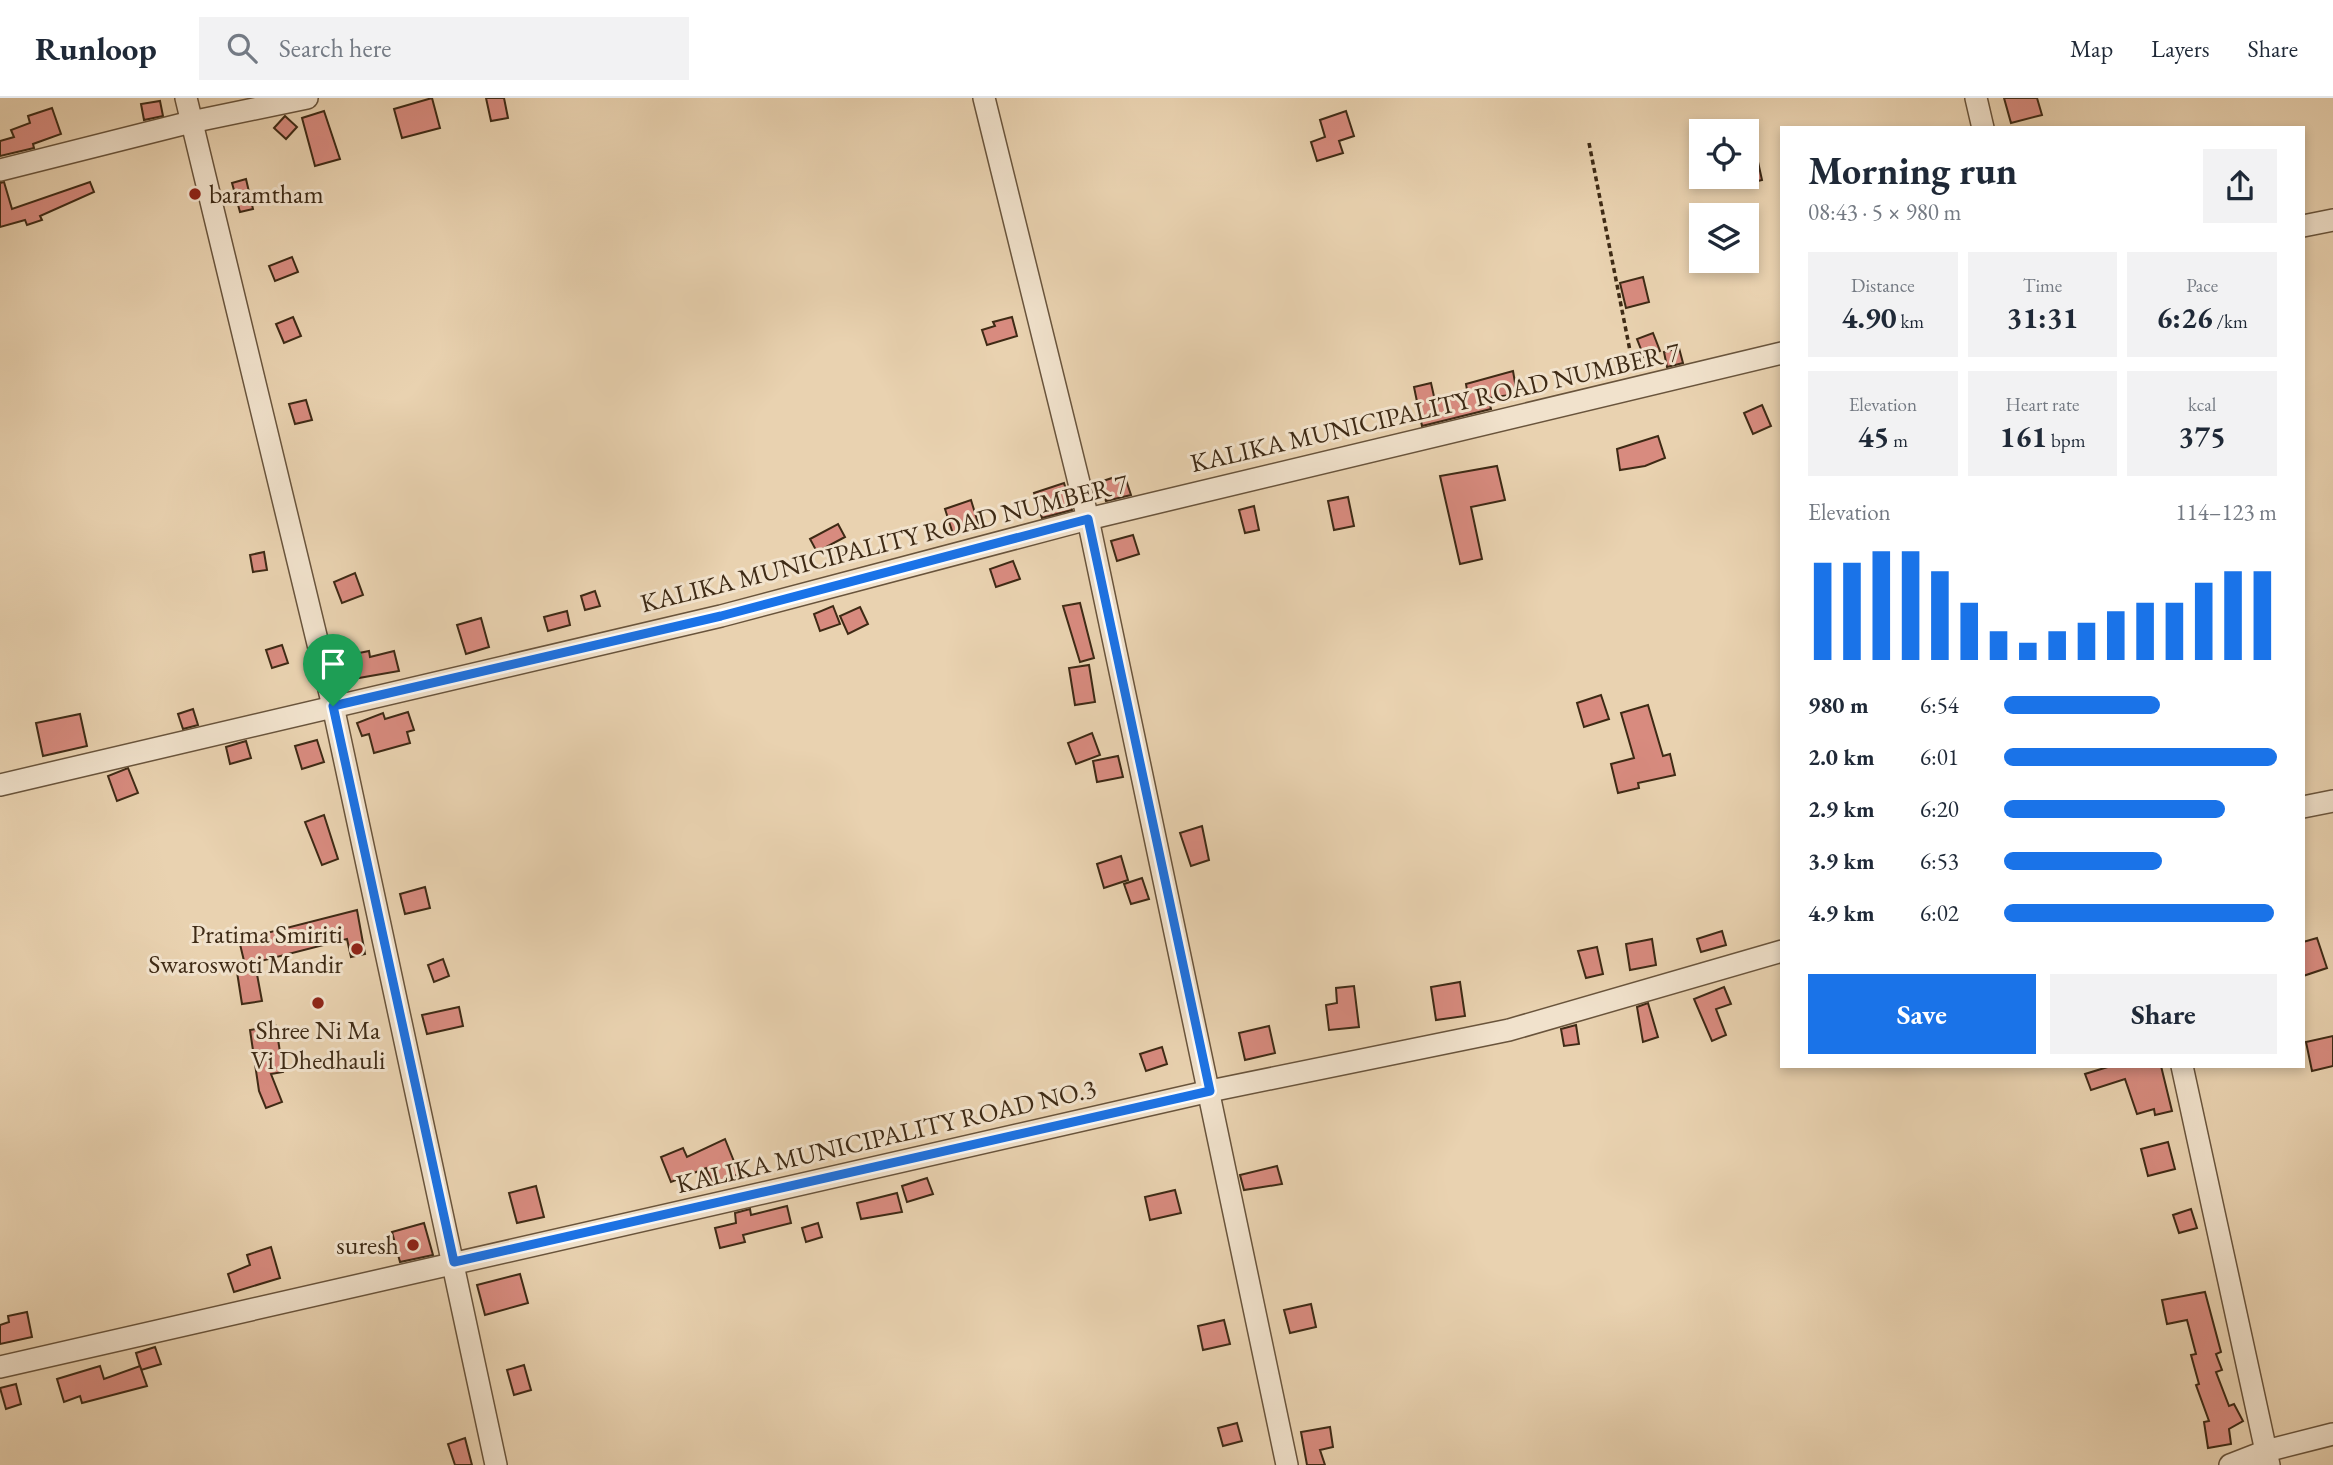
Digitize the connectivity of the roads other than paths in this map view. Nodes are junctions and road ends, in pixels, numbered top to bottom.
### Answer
1 (186, 98) edge
2 (307, 98) edge
3 (984, 98) edge
4 (1976, 98) edge
5 (191, 122) junction
6 (1983, 126) edge
7 (0, 170) edge
8 (2333, 220) edge
9 (2305, 226) edge
10 (1780, 353) edge
11 (1088, 519) junction
12 (333, 706) junction
13 (0, 785) edge
14 (2333, 801) edge
15 (2305, 807) edge
16 (1780, 952) edge
17 (2182, 1068) edge
18 (1210, 1091) junction
19 (454, 1262) junction
20 (0, 1367) edge
21 (2333, 1434) edge
22 (2268, 1458) edge
23 (496, 1465) edge
24 (1287, 1465) edge
25 (2230, 1465) edge

1 - 5 street
2 - 5 street
3 - 11 street
4 - 6 street
5 - 7 street
5 - 12 street
8 - 9 street
10 - 11 street, KALIKA MUNICIPALITY ROAD NUMBER 7
11 - 12 street, KALIKA MUNICIPALITY ROAD NUMBER 7
11 - 18 street
12 - 13 street, KALIKA MUNICIPALITY ROAD NUMBER 7
12 - 19 street
14 - 15 street
16 - 18 street, KALIKA MUNICIPALITY ROAD NO.3
17 - 22 street
18 - 19 street, KALIKA MUNICIPALITY ROAD NO.3
18 - 24 street
19 - 20 street, KALIKA MUNICIPALITY ROAD NO.3
19 - 23 street
21 - 22 street
22 - 25 street

